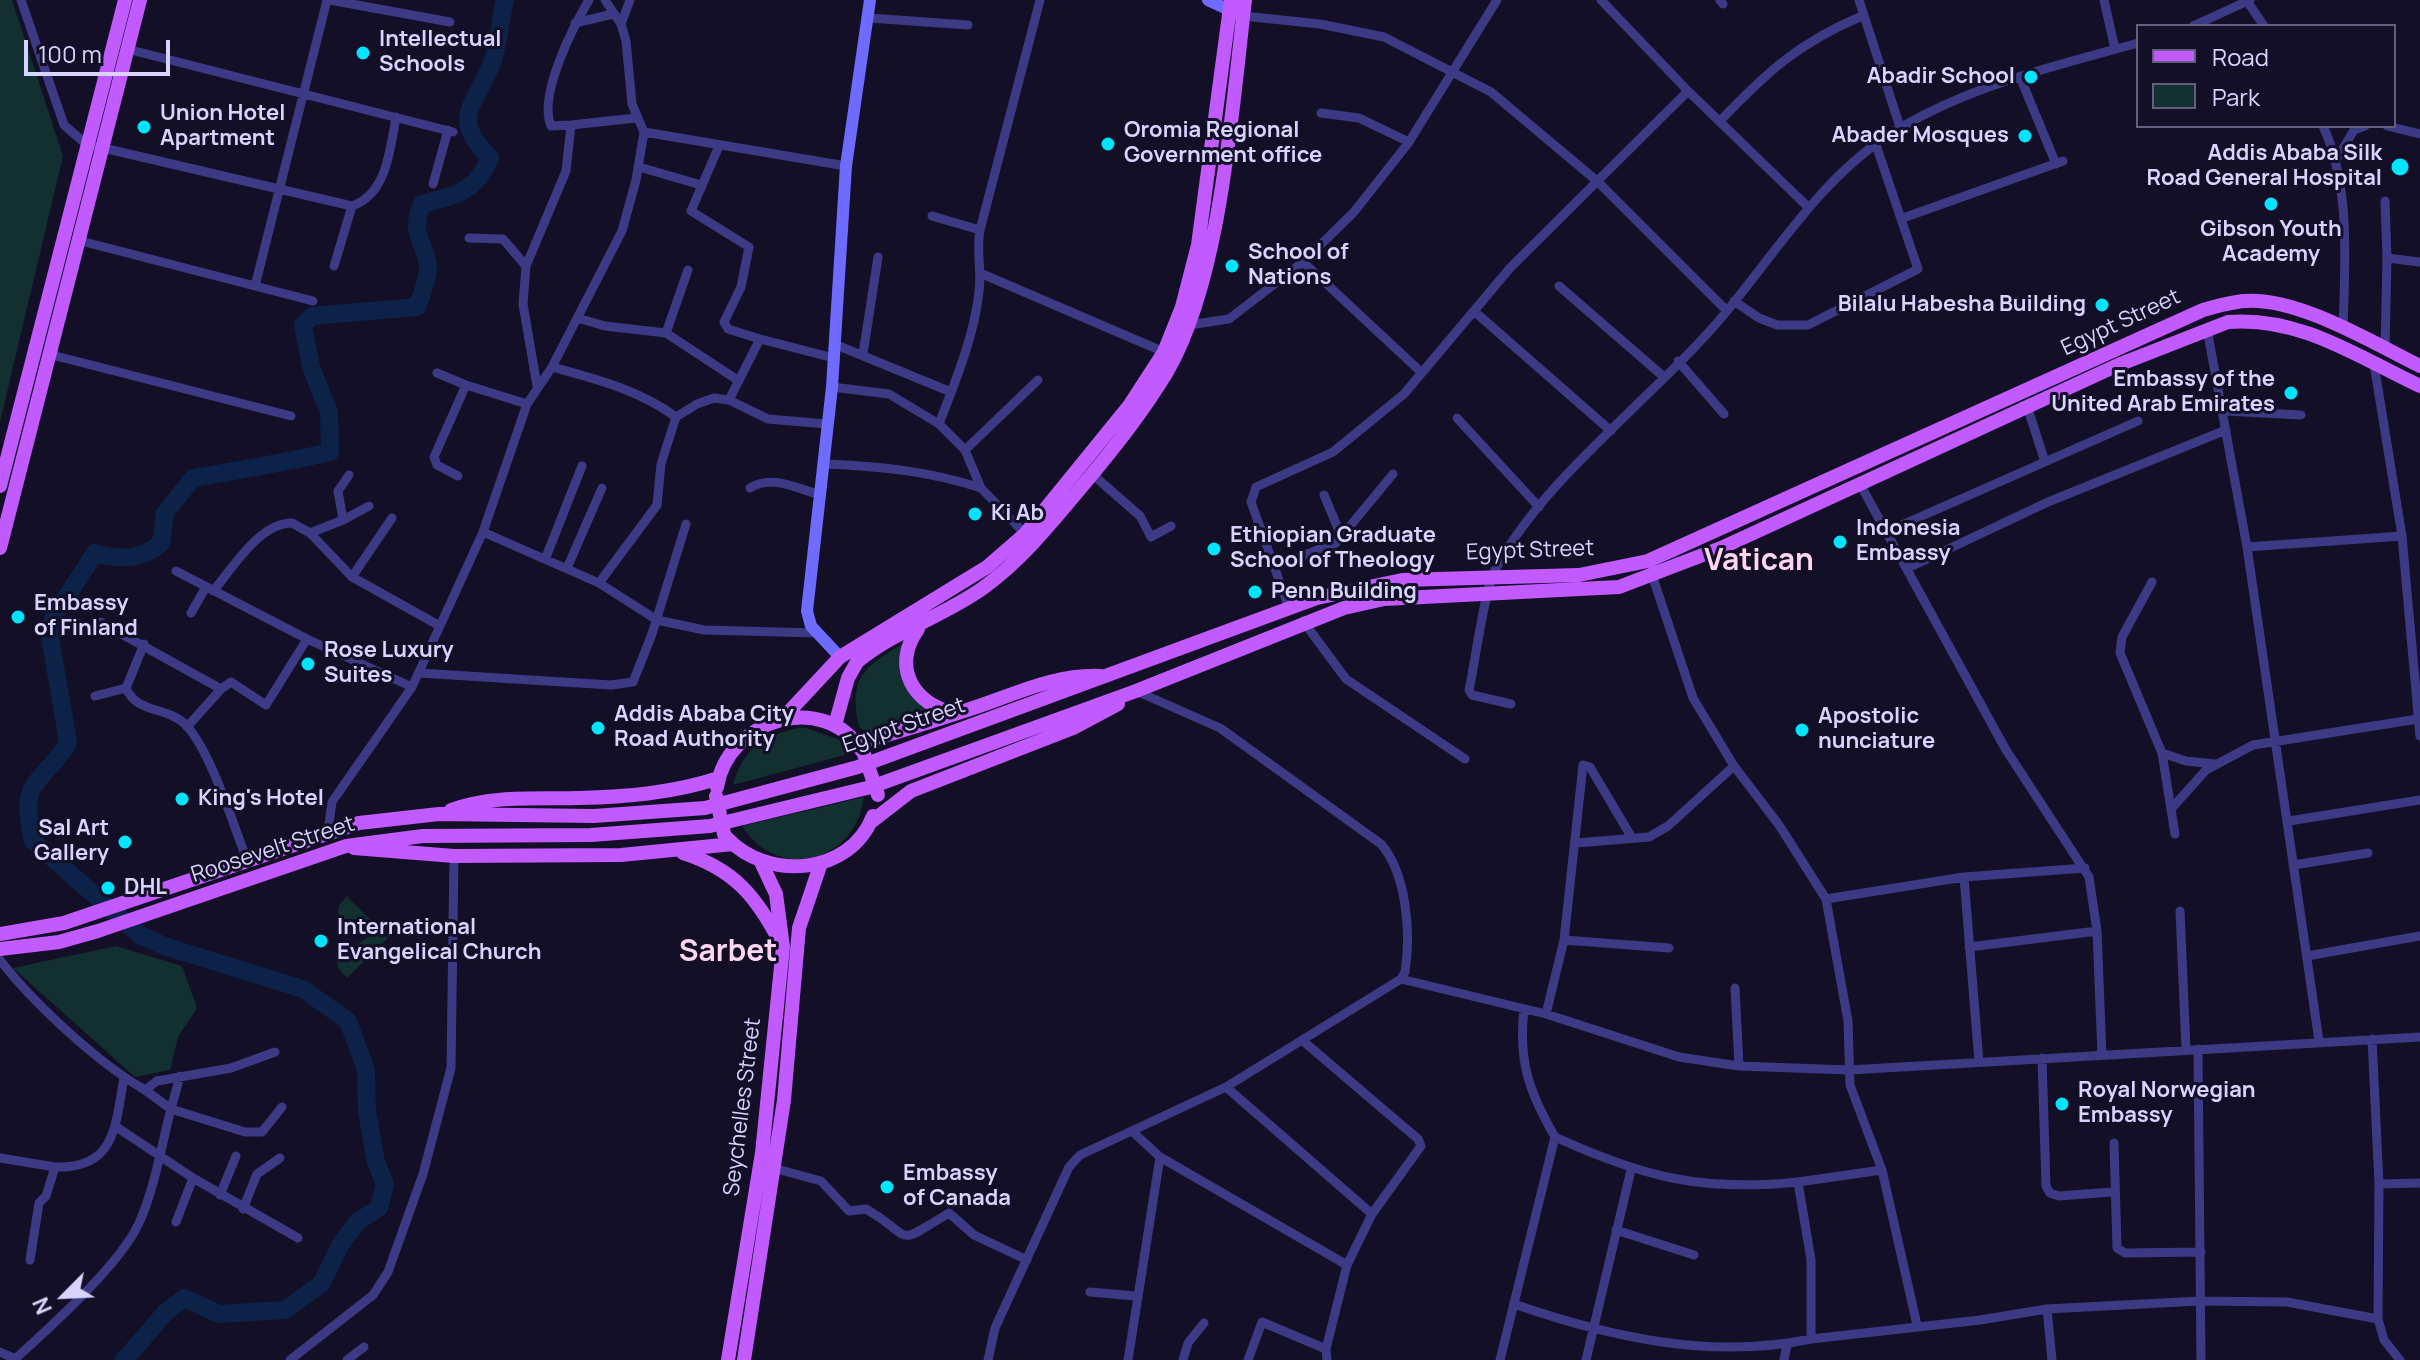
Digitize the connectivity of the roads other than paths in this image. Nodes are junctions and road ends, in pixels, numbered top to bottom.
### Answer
1 (21, 0) edge
2 (125, 0) edge
3 (140, 0) edge
4 (329, 0) edge
5 (589, 0) edge
6 (605, 0) edge
7 (630, 0) edge
8 (870, 0) edge
9 (1040, 0) edge
10 (1208, 0) edge
11 (1245, 0) edge
12 (1497, 0) edge
13 (1601, 0) edge
14 (1859, 0) edge
15 (2104, 0) edge
16 (2242, 2) edge
17 (1234, 9) edge
18 (613, 14) junction
19 (1862, 16) junction
20 (869, 18) junction
21 (450, 22) dead end
22 (575, 23) junction
23 (621, 24) junction
24 (2197, 24) edge
25 (2262, 24) edge
26 (968, 25) dead end
27 (2136, 44) edge
28 (127, 49) junction
29 (2115, 49) junction
30 (1454, 70) junction
31 (2020, 77) junction
32 (1688, 91) junction
33 (303, 94) junction
34 (1321, 113) dead end
35 (396, 117) junction
36 (636, 118) junction
37 (1720, 121) junction
38 (571, 125) junction
39 (1900, 127) junction
40 (2324, 128) edge
41 (2360, 128) edge
42 (2395, 128) edge
43 (644, 132) junction
44 (2420, 134) edge
45 (1409, 142) junction
46 (86, 144) junction
47 (1876, 145) junction
48 (719, 146) junction
49 (103, 148) junction
50 (2334, 157) junction
51 (846, 166) junction
52 (639, 167) junction
53 (1597, 181) junction
54 (433, 184) dead end
55 (701, 185) junction
56 (278, 190) junction
57 (2385, 201) dead end
58 (352, 206) junction
59 (1808, 207) junction
60 (932, 216) dead end
61 (1903, 218) junction
62 (980, 230) junction
63 (469, 238) dead end
64 (77, 240) junction
65 (878, 257) dead end
66 (2387, 258) junction
67 (1303, 262) junction
68 (2420, 262) edge
69 (334, 266) dead end
70 (526, 266) junction
71 (688, 270) dead end
72 (980, 273) junction
73 (255, 286) junction
74 (1559, 286) dead end
75 (313, 301) dead end
76 (1734, 301) junction
77 (1727, 311) junction
78 (1475, 312) junction
79 (577, 318) junction
80 (1189, 325) junction
81 (2207, 329) junction
82 (2343, 329) junction
83 (666, 333) junction
84 (760, 339) junction
85 (46, 344) junction
86 (834, 344) junction
87 (2385, 349) junction
88 (1164, 352) junction
89 (863, 354) junction
90 (834, 358) junction
91 (1678, 361) junction
92 (2374, 364) junction
93 (2420, 366) edge
94 (552, 367) junction
95 (1421, 372) junction
96 (437, 373) dead end
97 (1664, 377) junction
98 (1038, 380) dead end
99 (739, 381) junction
100 (466, 385) junction
101 (537, 386) junction
102 (2420, 386) edge
103 (832, 387) junction
104 (951, 392) junction
105 (729, 400) junction
106 (527, 404) junction
107 (2027, 406) junction
108 (1134, 410) junction
109 (2225, 411) junction
110 (1724, 414) dead end
111 (2301, 415) dead end
112 (291, 416) dead end
113 (676, 417) junction
114 (1457, 418) dead end
115 (2138, 421) dead end
116 (827, 424) junction
117 (939, 424) junction
118 (2226, 430) junction
119 (1611, 431) junction
120 (965, 450) junction
121 (2045, 462) junction
122 (824, 464) junction
123 (582, 466) dead end
124 (1092, 474) junction
125 (1393, 474) dead end
126 (349, 475) dead end
127 (458, 476) dead end
128 (1860, 484) junction
129 (0, 486) edge
130 (602, 488) dead end
131 (750, 488) dead end
132 (981, 488) junction
133 (821, 495) junction
134 (1324, 495) dead end
135 (369, 506) dead end
136 (1539, 507) junction
137 (392, 518) dead end
138 (343, 520) junction
139 (686, 524) dead end
140 (1171, 526) dead end
141 (1888, 531) junction
142 (483, 532) junction
143 (310, 533) junction
144 (2402, 536) junction
145 (1342, 538) junction
146 (1029, 539) junction
147 (2247, 547) junction
148 (0, 548) edge
149 (546, 557) junction
150 (1648, 561) junction
151 (1275, 566) junction
152 (567, 568) junction
153 (1908, 568) junction
154 (176, 571) dead end
155 (1493, 575) junction
156 (352, 577) junction
157 (1653, 577) junction
158 (2152, 582) dead end
159 (599, 583) junction
160 (210, 589) junction
161 (1490, 593) junction
162 (1289, 608) junction
163 (191, 613) dead end
164 (657, 620) junction
165 (1303, 621) junction
166 (100, 622) dead end
167 (440, 626) junction
168 (921, 626) junction
169 (816, 633) junction
170 (307, 639) junction
171 (144, 644) junction
172 (840, 657) junction
173 (419, 673) junction
174 (1110, 676) junction
175 (412, 687) junction
176 (126, 688) junction
177 (221, 689) junction
178 (1134, 691) junction
179 (95, 696) dead end
180 (1511, 704) dead end
181 (2418, 712) edge
182 (957, 713) junction
183 (784, 717) junction
184 (835, 725) junction
185 (187, 727) junction
186 (2420, 736) edge
187 (2274, 739) junction
188 (860, 748) junction
189 (2162, 753) junction
190 (1465, 759) dead end
191 (2215, 764) junction
192 (1734, 766) junction
193 (719, 778) junction
194 (2420, 800) edge
195 (705, 808) joint
196 (2172, 808) junction
197 (439, 814) junction
198 (2289, 821) junction
199 (871, 822) junction
200 (710, 826) joint
201 (328, 831) junction
202 (2175, 834) dead end
203 (1632, 838) junction
204 (728, 839) junction
205 (1576, 843) junction
206 (346, 846) junction
207 (677, 851) junction
208 (2368, 853) dead end
209 (454, 856) junction
210 (247, 860) junction
211 (761, 862) junction
212 (821, 863) junction
213 (2294, 865) junction
214 (2085, 868) junction
215 (1964, 877) junction
216 (1826, 899) junction
217 (2180, 911) dead end
218 (2097, 931) junction
219 (4, 933) edge
220 (2420, 936) edge
221 (1564, 940) junction
222 (783, 947) junction
223 (1969, 947) junction
224 (1669, 948) dead end
225 (0, 949) edge
226 (2307, 956) junction
227 (0, 960) edge
228 (1401, 979) junction
229 (1735, 988) dead end
230 (1524, 1009) junction
231 (1546, 1014) junction
232 (2420, 1037) edge
233 (2372, 1039) junction
234 (1303, 1041) junction
235 (2319, 1041) junction
236 (2186, 1049) junction
237 (2198, 1049) junction
238 (275, 1052) dead end
239 (2102, 1055) junction
240 (2042, 1058) junction
241 (1979, 1062) junction
242 (1739, 1066) junction
243 (1849, 1070) junction
244 (180, 1076) junction
245 (124, 1078) junction
246 (1226, 1087) junction
247 (145, 1090) junction
248 (282, 1107) dead end
249 (171, 1109) junction
250 (115, 1126) junction
251 (1133, 1132) junction
252 (1555, 1137) junction
253 (2114, 1143) dead end
254 (236, 1156) dead end
255 (159, 1157) junction
256 (1160, 1157) junction
257 (0, 1158) edge
258 (280, 1158) dead end
259 (55, 1167) junction
260 (773, 1168) junction
261 (1631, 1170) junction
262 (1882, 1170) junction
263 (193, 1178) junction
264 (1798, 1182) junction
265 (2420, 1183) edge
266 (2379, 1184) junction
267 (2112, 1192) junction
268 (220, 1195) junction
269 (243, 1209) junction
270 (1372, 1214) junction
271 (176, 1222) dead end
272 (1616, 1230) junction
273 (298, 1238) dead end
274 (2201, 1252) junction
275 (1694, 1255) dead end
276 (30, 1260) dead end
277 (1027, 1260) junction
278 (1347, 1265) junction
279 (1090, 1292) dead end
280 (1136, 1296) junction
281 (2200, 1301) junction
282 (1514, 1304) junction
283 (2047, 1309) junction
284 (2378, 1319) junction
285 (1204, 1323) dead end
286 (1917, 1325) junction
287 (1593, 1331) junction
288 (1811, 1339) junction
289 (1787, 1345) junction
290 (364, 1347) dead end
291 (0, 1352) edge
292 (1326, 1355) edge
293 (15, 1359) edge
294 (290, 1360) edge
295 (347, 1360) edge
296 (728, 1360) edge
297 (744, 1360) edge
298 (988, 1360) edge
299 (1128, 1360) edge
300 (1183, 1360) edge
301 (1248, 1360) edge
302 (1500, 1360) edge
303 (1586, 1360) edge
304 (1784, 1360) edge
305 (2052, 1360) edge
306 (2201, 1360) edge
307 (2400, 1360) edge

1 - 46 street
2 - 46 main road
3 - 28 main road
4 - 21 street
4 - 33 street
5 - 22 street
6 - 18 street
7 - 23 street
8 - 20 street
9 - 62 street
10 - 17 street
11 - 17 main road
12 - 30 street
13 - 32 street
14 - 19 street
15 - 29 street
16 - 24 street
16 - 25 street
17 - 30 street
17 - 80 main road
17 - 88 main road
18 - 22 street
18 - 23 street
19 - 37 street
19 - 39 street
20 - 26 street
20 - 51 street
22 - 38 street
23 - 36 street
27 - 29 street
28 - 33 street
28 - 49 main road
29 - 31 street
30 - 45 street
30 - 53 street
31 - 39 street
31 - 61 street
32 - 37 street
32 - 53 street
33 - 35 street
33 - 56 street
34 - 45 street
35 - 54 street
35 - 58 street
36 - 38 street
36 - 43 street
37 - 59 street
38 - 70 street
39 - 47 street
40 - 50 street
41 - 50 street
42 - 44 street
43 - 48 street
43 - 52 street
45 - 67 street
46 - 49 street
46 - 85 main road
47 - 59 street
47 - 61 street
48 - 51 street
48 - 55 street
49 - 56 street
49 - 64 main road
50 - 82 street
51 - 86 street
52 - 55 street
52 - 79 street
53 - 77 street
53 - 78 street
55 - 84 street
56 - 58 street
56 - 73 street
57 - 66 street
58 - 69 street
59 - 76 street
60 - 62 street
61 - 76 street
62 - 72 street
63 - 70 street
64 - 73 street
64 - 85 main road
65 - 89 street
66 - 68 street
66 - 87 street
67 - 80 street
67 - 95 street
70 - 101 street
71 - 83 street
72 - 88 street
72 - 104 street
73 - 75 street
74 - 97 street
76 - 77 street
77 - 91 street
78 - 95 street
78 - 119 street
79 - 83 street
79 - 94 street
80 - 108 main road
81 - 92 main road, Egypt Street
81 - 107 main road, Egypt Street
81 - 109 street
82 - 87 main road, Egypt Street
82 - 150 main road, Egypt Street
83 - 99 street
84 - 90 street
84 - 99 street
85 - 112 street
85 - 129 main road
85 - 148 main road
86 - 89 street
86 - 90 street
87 - 93 main road, Egypt Street
88 - 108 main road
89 - 104 street
90 - 103 street
91 - 97 street
91 - 110 street
92 - 102 main road, Egypt Street
92 - 144 street
94 - 101 street
94 - 113 street
95 - 151 street
96 - 100 street
97 - 119 street
98 - 120 street
99 - 105 street
100 - 106 street
100 - 127 street
101 - 106 street
103 - 116 street
103 - 117 street
104 - 117 street
105 - 113 street
105 - 116 street
106 - 142 street
107 - 121 street
107 - 128 main road, Egypt Street
108 - 124 main road
108 - 146 main road
109 - 111 street
109 - 118 street
113 - 159 street
114 - 136 street
115 - 121 street
116 - 122 street
117 - 120 street
118 - 147 street
118 - 153 street
119 - 136 street
120 - 132 street
121 - 141 street
122 - 132 street
122 - 133 street
123 - 149 street
124 - 140 street
124 - 146 main road
125 - 145 street
126 - 138 street
128 - 141 street
128 - 157 main road, Egypt Street
130 - 152 street
131 - 133 street
132 - 146 street
133 - 169 street
134 - 145 street
135 - 138 street
136 - 155 street
137 - 156 street
138 - 143 street
139 - 164 street
141 - 153 street
142 - 149 street
142 - 167 street
143 - 156 street
143 - 160 street
144 - 147 street
144 - 181 street
145 - 151 street
146 - 168 main road
146 - 172 main road
147 - 187 street
149 - 152 street
150 - 155 main road, Egypt Street
150 - 157 street
151 - 162 street
152 - 159 street
153 - 214 street
154 - 160 street
155 - 161 street
155 - 162 main road, Egypt Street
156 - 167 street
157 - 161 main road, Egypt Street
157 - 192 street
158 - 189 street
159 - 164 street
160 - 163 street
160 - 170 street
161 - 165 main road, Egypt Street
161 - 180 street
162 - 174 main road, Egypt Street
164 - 169 street
164 - 173 street
165 - 178 main road, Egypt Street
165 - 190 street
166 - 171 street
167 - 173 street
168 - 182 main road
168 - 184 main road
169 - 172 street
170 - 175 street
170 - 177 street
171 - 176 street
171 - 177 street
172 - 183 main road
173 - 175 street
174 - 182 main road
174 - 195 main road, Egypt Street
175 - 201 street
176 - 179 street
176 - 185 street
177 - 185 street
178 - 199 main road
178 - 200 main road, Egypt Street
178 - 228 street
181 - 186 street
181 - 187 street
182 - 188 main road
183 - 184 main road
183 - 193 main road
184 - 188 main road
185 - 210 street
187 - 191 street
187 - 198 street
188 - 199 main road, bridge
189 - 191 street
189 - 196 street
191 - 196 street
192 - 203 street
192 - 216 street
193 - 197 main road
193 - 204 main road, bridge
194 - 198 street
195 - 197 main road, Roosevelt Street
196 - 202 street
197 - 201 main road, Roosevelt Street
198 - 213 street
199 - 212 main road
200 - 206 main road, Roosevelt Street
201 - 210 main road, Roosevelt Street
203 - 205 street
203 - 205 street
204 - 207 main road
204 - 211 main road
205 - 221 street
206 - 209 main road
206 - 225 main road, Roosevelt Street
207 - 209 main road
207 - 222 main road
208 - 213 street
209 - 294 street
210 - 219 main road, Roosevelt Street
211 - 212 main road
211 - 222 main road, Seychelles Street
212 - 260 main road, Seychelles Street
213 - 226 street
214 - 215 street
214 - 218 street
215 - 216 street
215 - 223 street
216 - 243 street
217 - 236 street
218 - 223 street
218 - 239 street
220 - 226 street
221 - 224 street
221 - 231 street
222 - 296 main road, Seychelles Street
223 - 241 street
226 - 235 street
227 - 245 street
228 - 230 street
228 - 234 street
229 - 242 street
230 - 231 street
230 - 252 street
231 - 242 street
232 - 233 street
233 - 235 street
233 - 266 street
234 - 246 street
234 - 270 street
235 - 237 street
236 - 237 street
236 - 239 street
237 - 274 street
238 - 244 street
239 - 240 street
240 - 241 street
240 - 267 street
241 - 243 street
242 - 243 street
243 - 262 street
244 - 247 street
244 - 249 street
245 - 247 street
245 - 250 street
246 - 251 street
246 - 270 street
247 - 249 street
248 - 249 street
249 - 255 street
250 - 255 street
250 - 259 street
251 - 256 street
251 - 277 street
252 - 261 street
252 - 282 street
253 - 267 street
254 - 268 street
255 - 263 street
255 - 293 street
256 - 278 street
256 - 280 street
257 - 259 street
258 - 269 street
259 - 276 street
260 - 277 street
260 - 297 main road, Seychelles Street
261 - 264 street
261 - 272 street
262 - 264 street
262 - 286 street
263 - 268 street
263 - 271 street
264 - 288 street
265 - 266 street
266 - 284 street
267 - 274 street
268 - 269 street
269 - 273 street
270 - 278 street
272 - 275 street
272 - 287 street
274 - 281 street
277 - 298 street
278 - 292 street
279 - 280 street
280 - 299 street
281 - 283 street
281 - 284 street
281 - 306 street
282 - 287 street
282 - 302 street
283 - 286 street
283 - 305 street
284 - 307 street
285 - 300 street
286 - 288 street
287 - 289 street
287 - 303 street
288 - 289 street
289 - 304 street
290 - 295 street
291 - 293 street
292 - 301 street

